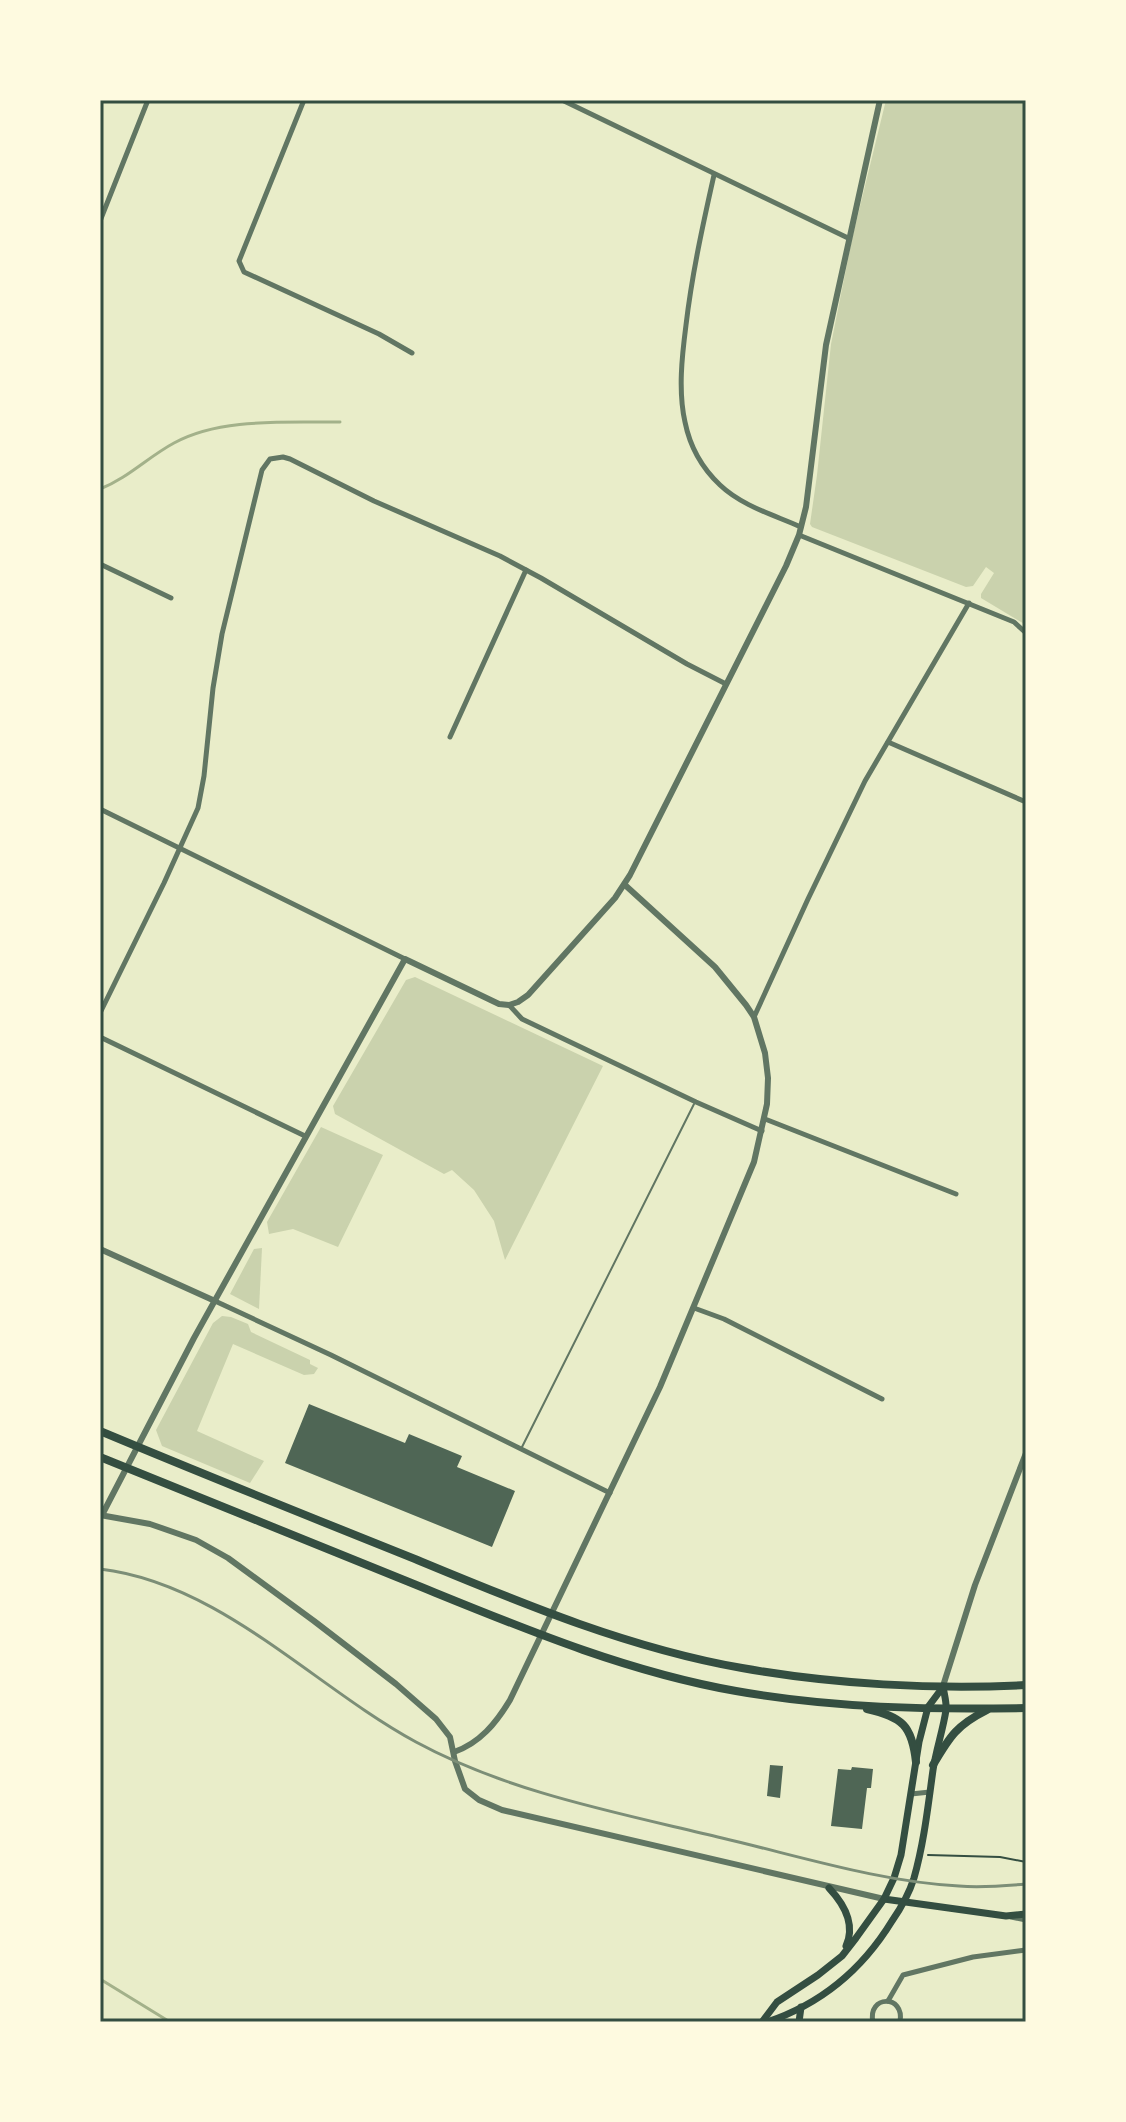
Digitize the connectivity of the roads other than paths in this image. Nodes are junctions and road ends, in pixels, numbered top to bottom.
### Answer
1 (148, 100) edge
2 (304, 100) edge
3 (562, 100) edge
4 (880, 100) edge
5 (573, 102) edge
6 (714, 175) junction
7 (100, 221) edge
8 (848, 238) junction
9 (412, 353) dead end
10 (800, 531) junction
11 (100, 564) edge
12 (526, 570) junction
13 (171, 598) dead end
14 (969, 603) junction
15 (1026, 633) edge
16 (726, 684) junction
17 (450, 737) dead end
18 (888, 742) junction
19 (1026, 802) edge
20 (100, 809) edge
21 (180, 849) junction
22 (625, 885) junction
23 (405, 959) junction
24 (509, 1005) junction
25 (100, 1013) edge
26 (754, 1017) junction
27 (100, 1037) edge
28 (696, 1102) junction
29 (765, 1119) junction
30 (762, 1131) junction
31 (305, 1136) junction
32 (956, 1194) dead end
33 (100, 1249) edge
34 (215, 1301) junction
35 (694, 1308) junction
36 (882, 1399) dead end
37 (100, 1431) edge
38 (136, 1446) junction
39 (520, 1450) junction
40 (1026, 1453) edge
41 (100, 1457) edge
42 (126, 1467) junction
43 (610, 1493) junction
44 (101, 1515) edge
45 (551, 1614) junction
46 (540, 1635) junction
47 (1026, 1685) edge
48 (943, 1686) junction
49 (847, 1705) junction
50 (928, 1707) junction
51 (946, 1708) junction
52 (1026, 1708) edge
53 (988, 1709) junction
54 (454, 1752) junction
55 (916, 1762) junction
56 (933, 1765) junction
57 (930, 1792) junction
58 (911, 1794) junction
59 (829, 1888) junction
60 (884, 1899) junction
61 (903, 1903) junction
62 (1026, 1917) edge
63 (1026, 1950) edge
64 (842, 1956) junction
65 (888, 2001) junction
66 (801, 2007) junction
67 (764, 2022) edge
68 (799, 2022) edge
69 (873, 2022) edge
70 (900, 2022) edge

1 - 7 street
2 - 9 street
3 - 5 street
4 - 8 street
5 - 6 street
6 - 8 street
6 - 10 street
8 - 10 street
10 - 14 street
10 - 16 street
11 - 13 street
12 - 16 street
12 - 17 street
12 - 21 street
14 - 15 street
14 - 18 street
16 - 22 street
18 - 19 street
18 - 26 street
20 - 21 street
21 - 23 street
21 - 25 street
22 - 24 street
22 - 26 street
23 - 24 street
23 - 31 street
24 - 28 street
26 - 29 street
27 - 31 street
28 - 30 street
28 - 39 lane
29 - 30 street
29 - 32 street
30 - 35 street
31 - 34 street
33 - 34 street
34 - 38 street
34 - 39 street
35 - 36 street
35 - 43 street
37 - 38 highway
38 - 42 street
38 - 45 highway
39 - 43 street
40 - 48 street
41 - 42 highway
42 - 44 street
42 - 46 highway
43 - 45 street
44 - 54 street
45 - 46 street
45 - 48 highway
46 - 49 highway
46 - 54 street
47 - 48 highway
48 - 50 main road
48 - 51 main road
49 - 50 highway
49 - 55 highway
50 - 51 highway
50 - 55 main road
51 - 53 highway
51 - 56 main road
52 - 53 highway
53 - 56 highway
54 - 59 street
55 - 58 main road
56 - 57 main road
57 - 58 street
57 - 61 main road
58 - 60 main road
59 - 60 street
59 - 64 main road
60 - 61 main road
60 - 64 main road
61 - 62 main road
61 - 66 main road
63 - 65 street
64 - 67 main road
65 - 69 street
65 - 70 street
66 - 67 main road
66 - 68 main road

